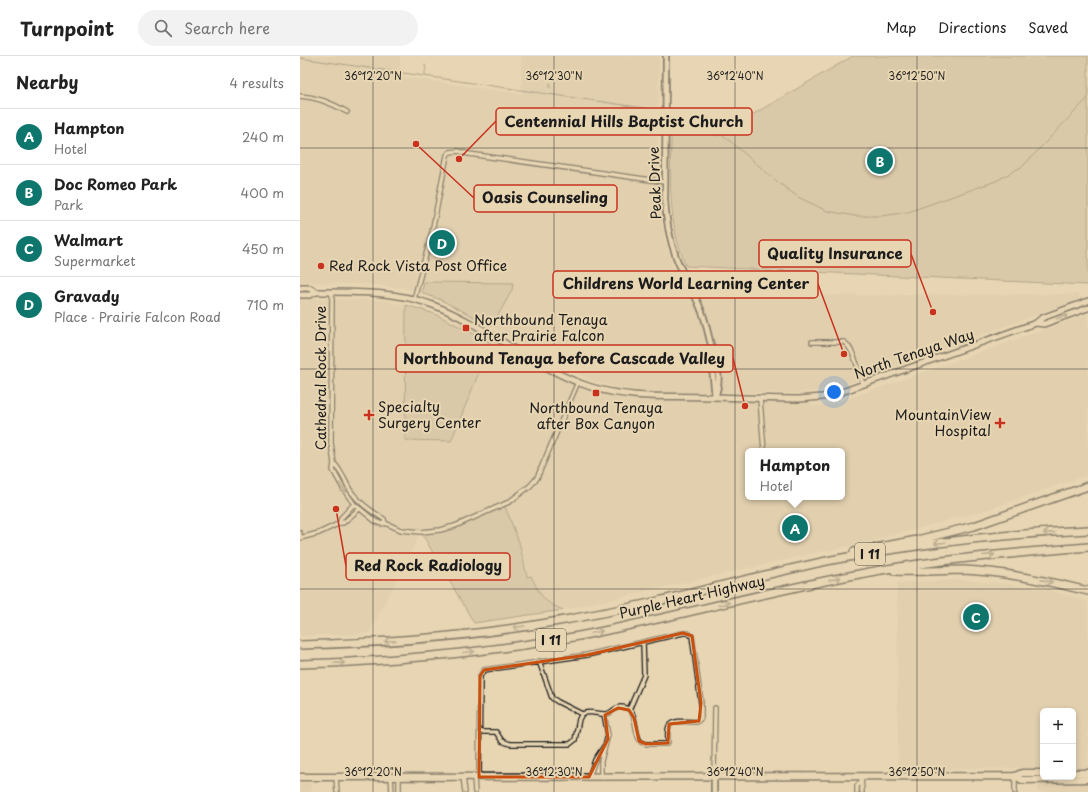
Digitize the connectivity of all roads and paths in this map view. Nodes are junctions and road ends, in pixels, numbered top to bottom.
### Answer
1 (666, 56) edge
2 (300, 96) edge
3 (347, 112) dead end
4 (665, 182) junction
5 (300, 288) edge
6 (316, 292) junction
7 (332, 292) junction
8 (300, 296) edge
9 (414, 299) junction
10 (1088, 301) edge
11 (1088, 308) edge
12 (1036, 323) junction
13 (812, 342) dead end
14 (578, 382) junction
15 (863, 384) junction
16 (715, 397) junction
17 (760, 399) junction
18 (764, 448) edge
19 (334, 463) junction
20 (1088, 486) edge
21 (354, 504) junction
22 (359, 510) junction
23 (340, 523) junction
24 (385, 523) junction
25 (1088, 530) edge
26 (300, 533) edge
27 (309, 535) junction
28 (300, 538) edge
29 (1088, 547) edge
30 (881, 570) junction
31 (763, 575) junction
32 (1088, 591) edge
33 (643, 642) junction
34 (300, 645) edge
35 (539, 662) junction
36 (300, 664) edge
37 (715, 708) dead end
38 (629, 710) junction
39 (582, 714) junction
40 (604, 714) junction
41 (480, 732) junction
42 (607, 742) junction
43 (1040, 773) edge
44 (1088, 773) edge
45 (1076, 775) edge
46 (714, 776) junction
47 (1015, 776) junction
48 (300, 777) edge
49 (336, 777) junction
50 (391, 777) junction
51 (399, 777) junction
52 (463, 777) junction
53 (476, 777) junction
54 (589, 777) junction
55 (601, 777) junction
56 (1076, 777) edge
57 (1040, 779) edge
58 (1088, 779) edge
59 (860, 780) junction
60 (336, 792) edge
61 (392, 792) edge
62 (399, 792) edge
63 (465, 792) edge
64 (475, 792) edge
65 (714, 792) edge
66 (857, 792) edge
67 (862, 792) edge
68 (1015, 792) edge

1 - 4 street, Peak Drive
2 - 3 street
4 - 9 street
4 - 16 street, Peak Drive
5 - 6 main road, North Tenaya Way
6 - 7 main road, North Tenaya Way
6 - 8 main road, North Tenaya Way
7 - 9 main road, North Tenaya Way
7 - 19 street, Cathedral Rock Drive
9 - 14 main road, North Tenaya Way
10 - 12 main road, North Tenaya Way
12 -> 11 main road, North Tenaya Way
12 - 15 main road, North Tenaya Way
13 - 15 street
14 - 16 main road, North Tenaya Way
14 - 24 street, Cathedral Rock Drive
15 - 17 main road, North Tenaya Way
16 - 17 main road, North Tenaya Way
17 - 18 street
19 -> 21 street, Cathedral Rock Drive
19 - 24 street, Cathedral Rock Drive
20 - 31 highway
21 - 22 street, Cathedral Rock Drive
21 - 23 street
22 - 23 street
22 - 24 street, Cathedral Rock Drive
23 - 27 street
25 -> 31 highway, Purple Heart Highway / I 11
26 - 27 street
26 - 28 street
27 - 28 street
30 -> 29 highway, Purple Heart Highway / I 11
30 -> 32 highway
36 -> 30 highway, Purple Heart Highway / I 11
31 -> 34 highway, Purple Heart Highway / I 11
33 - 35 street
33 - 38 street
33 - 38 street
35 - 39 street
35 - 41 street
37 - 46 street
38 - 40 street
39 - 40 street
39 - 41 street
40 - 42 street
41 - 53 street
42 - 54 street
42 - 55 street
43 - 47 main road
44 - 45 main road
46 - 55 main road
46 - 59 main road
46 - 65 street
47 - 57 main road
47 - 59 main road
47 - 68 street
48 - 49 main road
49 - 50 main road
49 - 60 street
50 - 51 main road
50 - 61 street
51 - 52 main road
51 - 62 street
52 - 53 main road
52 - 63 street
53 - 54 main road
53 - 64 street
54 - 55 main road
56 - 58 main road
59 - 66 street
59 - 67 street

